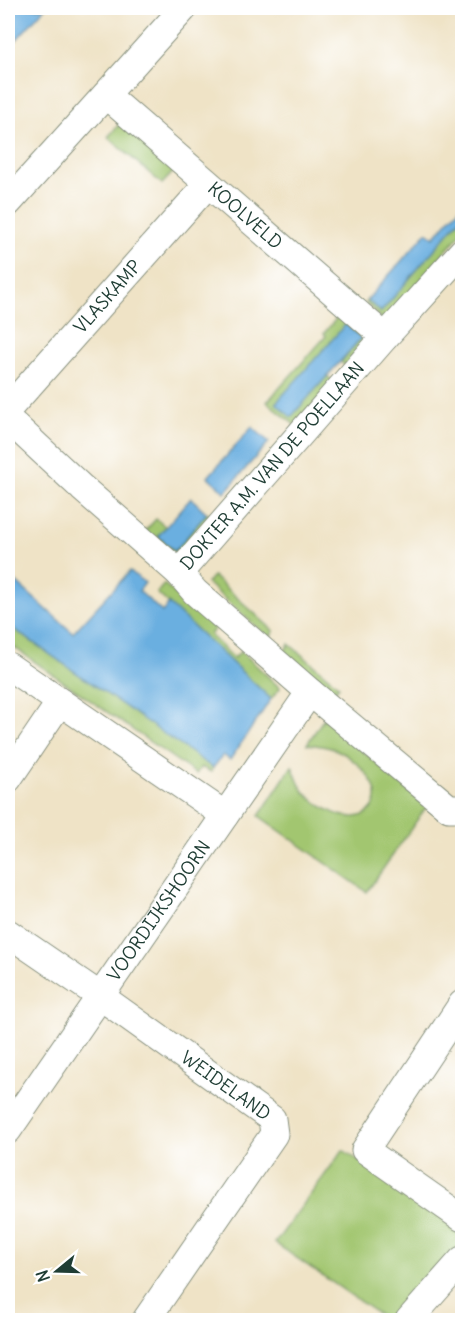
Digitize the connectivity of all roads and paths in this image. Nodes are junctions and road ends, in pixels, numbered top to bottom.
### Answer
1 (184, 8) edge
2 (106, 95) junction
3 (208, 184) junction
4 (8, 203) edge
5 (460, 260) edge
6 (385, 337) junction
7 (8, 409) edge
8 (8, 419) edge
9 (179, 573) junction
10 (8, 666) edge
11 (310, 692) junction
12 (60, 702) junction
13 (8, 779) edge
14 (456, 808) edge
15 (225, 815) junction
16 (8, 933) edge
17 (100, 996) junction
18 (462, 1004) edge
19 (8, 1130) edge
20 (462, 1218) edge
21 (462, 1260) edge
22 (146, 1320) edge
23 (409, 1320) edge

1 - 2 street
2 - 3 street, KOOLVELD
2 - 4 street
3 - 6 street, KOOLVELD
3 - 7 street, VLASKAMP
5 - 6 street, DOKTER A.M. VAN DE POELLAAN
6 - 9 street, DOKTER A.M. VAN DE POELLAAN
8 - 9 street
9 - 11 street, DOKTER A.M. VAN DE POELLAAN
10 - 12 street
11 - 14 street, DOKTER A.M. VAN DE POELLAAN
11 - 15 street, VOORDIJKSHOORN
12 - 13 street
12 - 15 street
15 - 17 street, VOORDIJKSHOORN
16 - 17 street, WEIDELAND
17 - 19 street, VOORDIJKSHOORN
17 - 22 street, WEIDELAND
18 - 20 street
21 - 23 street

